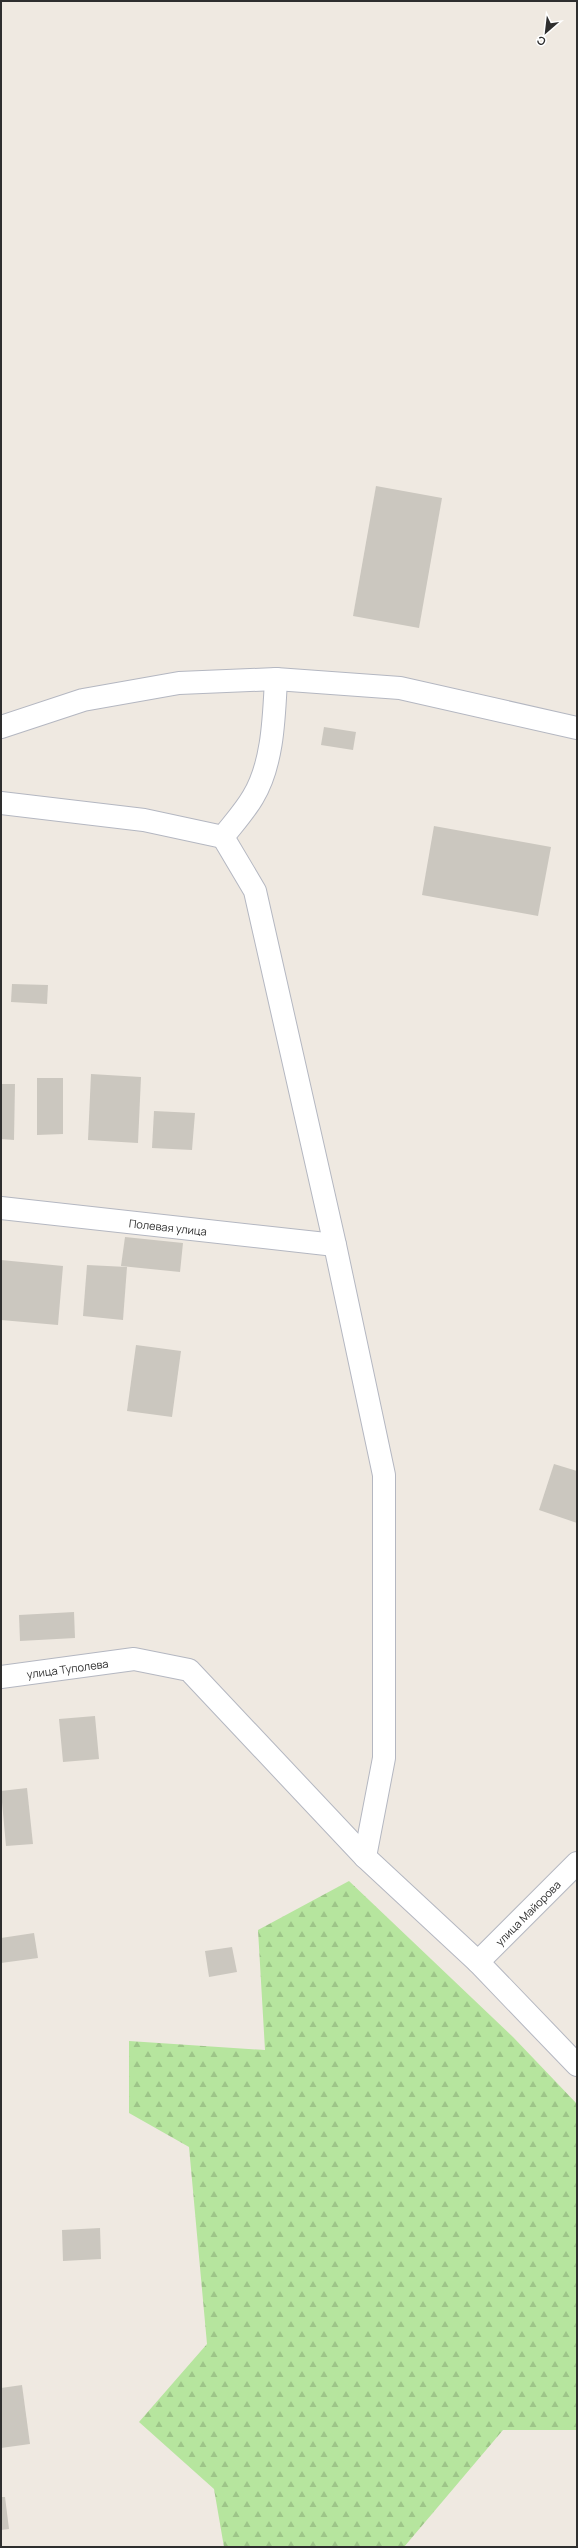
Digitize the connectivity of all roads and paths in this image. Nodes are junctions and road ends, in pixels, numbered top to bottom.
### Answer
1 (276, 680) junction
2 (1, 727) edge
3 (577, 728) edge
4 (1, 803) edge
5 (223, 837) junction
6 (1, 1208) edge
7 (335, 1245) junction
8 (1, 1677) edge
9 (365, 1856) junction
10 (577, 1863) edge
11 (478, 1962) junction
12 (577, 2065) edge

1 - 2 street
1 - 3 street
1 - 5 street
4 - 5 street
5 - 7 street
6 - 7 street, Полевая улица
7 - 9 street
8 - 9 street, улица Туполева
9 - 11 street, улица Туполева
10 - 11 street, улица Майорова
11 - 12 street, улица Туполева

